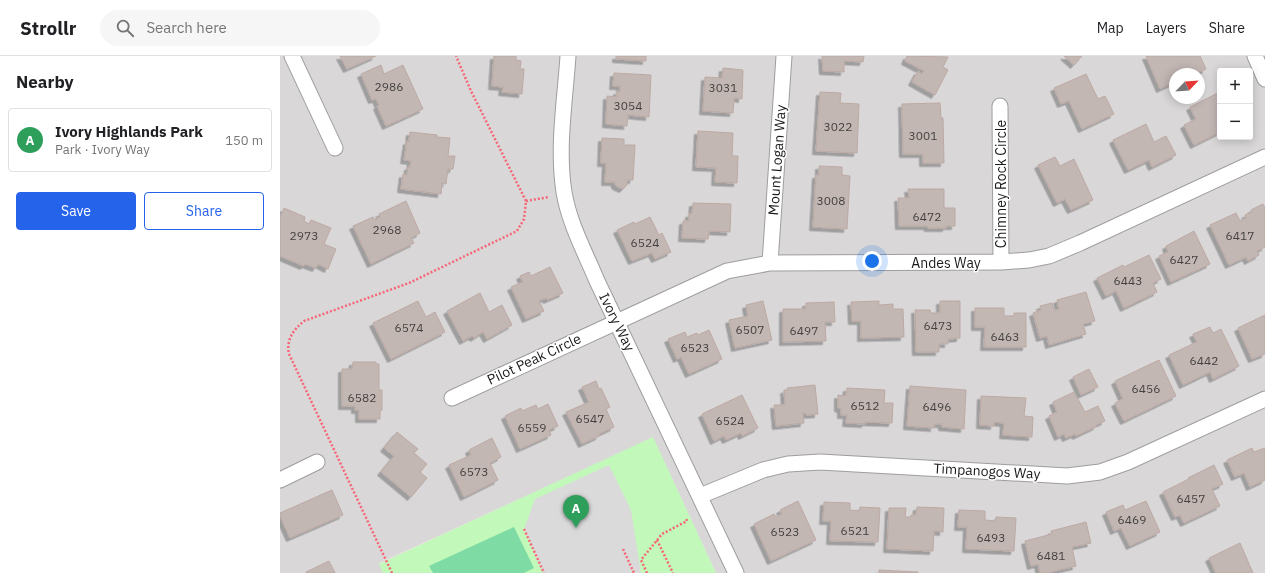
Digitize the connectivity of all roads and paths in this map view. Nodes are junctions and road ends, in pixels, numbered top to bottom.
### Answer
1 (292, 56) edge
2 (456, 56) edge
3 (568, 56) edge
4 (784, 56) edge
5 (1254, 56) edge
6 (1265, 79) edge
7 (1000, 106) dead end
8 (335, 148) dead end
9 (1265, 157) edge
10 (549, 197) dead end
11 (526, 201) junction
12 (1001, 262) junction
13 (770, 263) junction
14 (617, 322) junction
15 (452, 398) dead end
16 (1265, 399) edge
17 (317, 462) dead end
18 (280, 480) edge
19 (700, 496) junction
20 (686, 518) dead end
21 (524, 529) dead end
22 (657, 540) junction
23 (623, 549) dead end
24 (392, 573) edge
25 (544, 573) edge
26 (634, 573) edge
27 (646, 573) edge
28 (673, 573) edge
29 (736, 573) edge

1 - 8 street
2 - 11 path
3 - 14 street, Ivory Way
4 - 13 street, Mount Logan Way
5 - 6 street
7 - 12 street, Chimney Rock Circle
9 - 12 street, Andes Way
10 - 11 path
11 - 24 path
12 - 13 street, Andes Way
13 - 14 street, Andes Way
14 - 15 street, Pilot Peak Circle
14 - 19 street, Ivory Way
16 - 19 street, Timpanogos Way
17 - 18 street
19 - 29 street, Ivory Way
20 - 22 path
21 - 25 path
22 - 27 path
22 - 28 path
23 - 26 path

